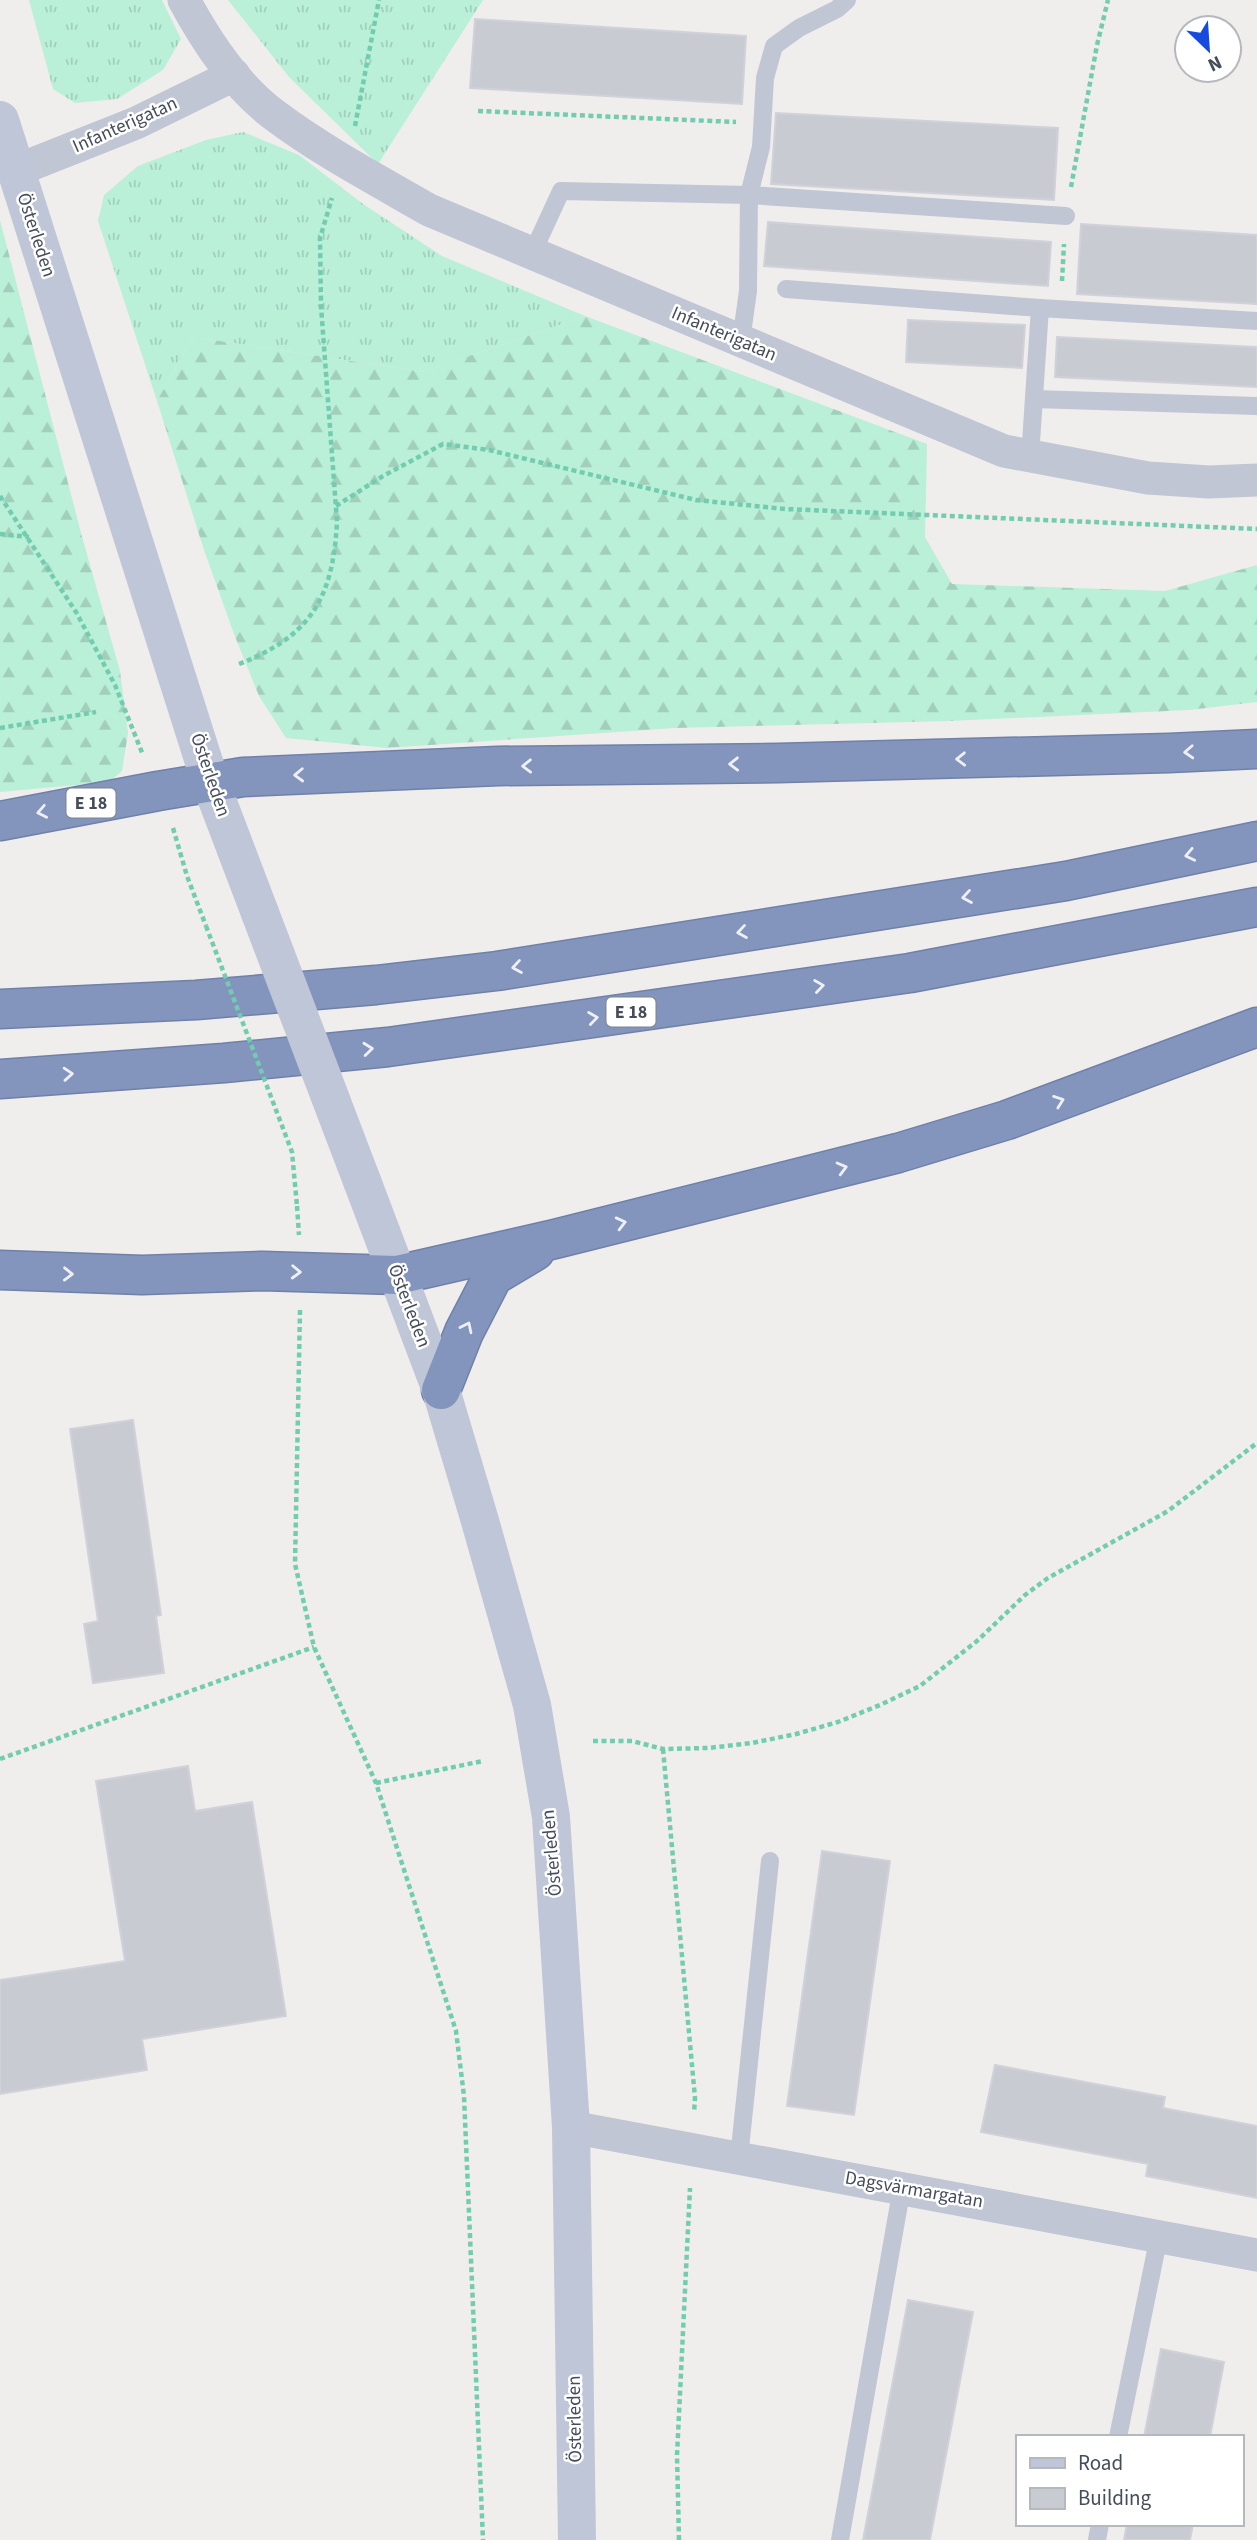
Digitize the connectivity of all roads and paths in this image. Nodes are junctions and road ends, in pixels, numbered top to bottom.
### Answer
1 (184, 0) edge
2 (379, 0) edge
3 (847, 0) edge
4 (1108, 0) edge
5 (234, 75) junction
6 (478, 111) dead end
7 (0, 120) edge
8 (762, 123) junction
9 (343, 161) junction
10 (15, 171) junction
11 (749, 195) junction
12 (1066, 216) junction
13 (532, 254) junction
14 (786, 289) dead end
15 (1040, 308) junction
16 (1060, 310) junction
17 (1257, 321) edge
18 (741, 341) junction
19 (1034, 399) junction
20 (1257, 407) edge
21 (1030, 457) junction
22 (1257, 480) edge
23 (0, 496) edge
24 (336, 506) junction
25 (1257, 529) edge
26 (0, 534) edge
27 (29, 537) junction
28 (239, 664) dead end
29 (96, 712) dead end
30 (0, 728) edge
31 (1257, 748) edge
32 (211, 783) junction
33 (158, 791) junction
34 (0, 821) edge
35 (1257, 841) edge
36 (1257, 907) edge
37 (0, 1009) edge
38 (1257, 1027) edge
39 (0, 1079) edge
40 (555, 1239) junction
41 (0, 1270) edge
42 (301, 1272) junction
43 (397, 1275) junction
44 (441, 1390) junction
45 (1257, 1443) edge
46 (314, 1647) junction
47 (593, 1741) dead end
48 (0, 1759) edge
49 (483, 1761) dead end
50 (376, 1783) junction
51 (770, 1861) dead end
52 (571, 2127) junction
53 (740, 2158) junction
54 (902, 2187) junction
55 (1159, 2236) junction
56 (1257, 2255) edge
57 (1118, 2435) edge
58 (483, 2540) edge
59 (577, 2540) edge
60 (840, 2540) edge

1 - 5 street, Infanterigatan
2 - 9 path
3 - 8 lane
4 - 12 path
5 - 9 street, Infanterigatan
5 - 10 street, Infanterigatan
6 - 8 path
7 - 10 main road, Österleden
8 - 11 lane
9 - 13 street, Infanterigatan
9 - 24 path
10 - 32 main road, Österleden
11 - 12 lane
11 - 13 lane
11 - 18 lane
12 - 16 path
13 - 18 street, Infanterigatan
14 - 15 lane
15 - 16 lane
15 - 19 lane
16 - 17 lane
18 - 21 street, Infanterigatan
19 - 20 lane
19 - 21 lane
21 - 22 street, Infanterigatan
23 - 27 path
24 - 25 path
24 - 28 path
26 - 27 path
27 - 33 path
29 - 30 path
31 -> 32 highway, E 18
32 - 33 highway, E 18
32 - 43 main road, Österleden, bridge
33 -> 34 highway, E 18
33 - 42 path, bridge
35 -> 37 highway
39 -> 36 highway, E 18
40 -> 38 highway
40 - 43 highway
44 -> 40 highway
41 -> 42 highway
42 - 43 highway
42 - 46 path
43 - 44 main road, Österleden
44 - 52 main road, Österleden
45 - 47 path
46 - 48 path
46 - 50 path
49 - 50 path
50 - 58 path
51 - 53 lane
52 - 53 street, Dagsvärmargatan
52 - 59 main road, Österleden
53 - 54 street, Dagsvärmargatan
54 - 55 street, Dagsvärmargatan
54 - 60 lane
55 - 56 street, Dagsvärmargatan
55 - 57 lane

